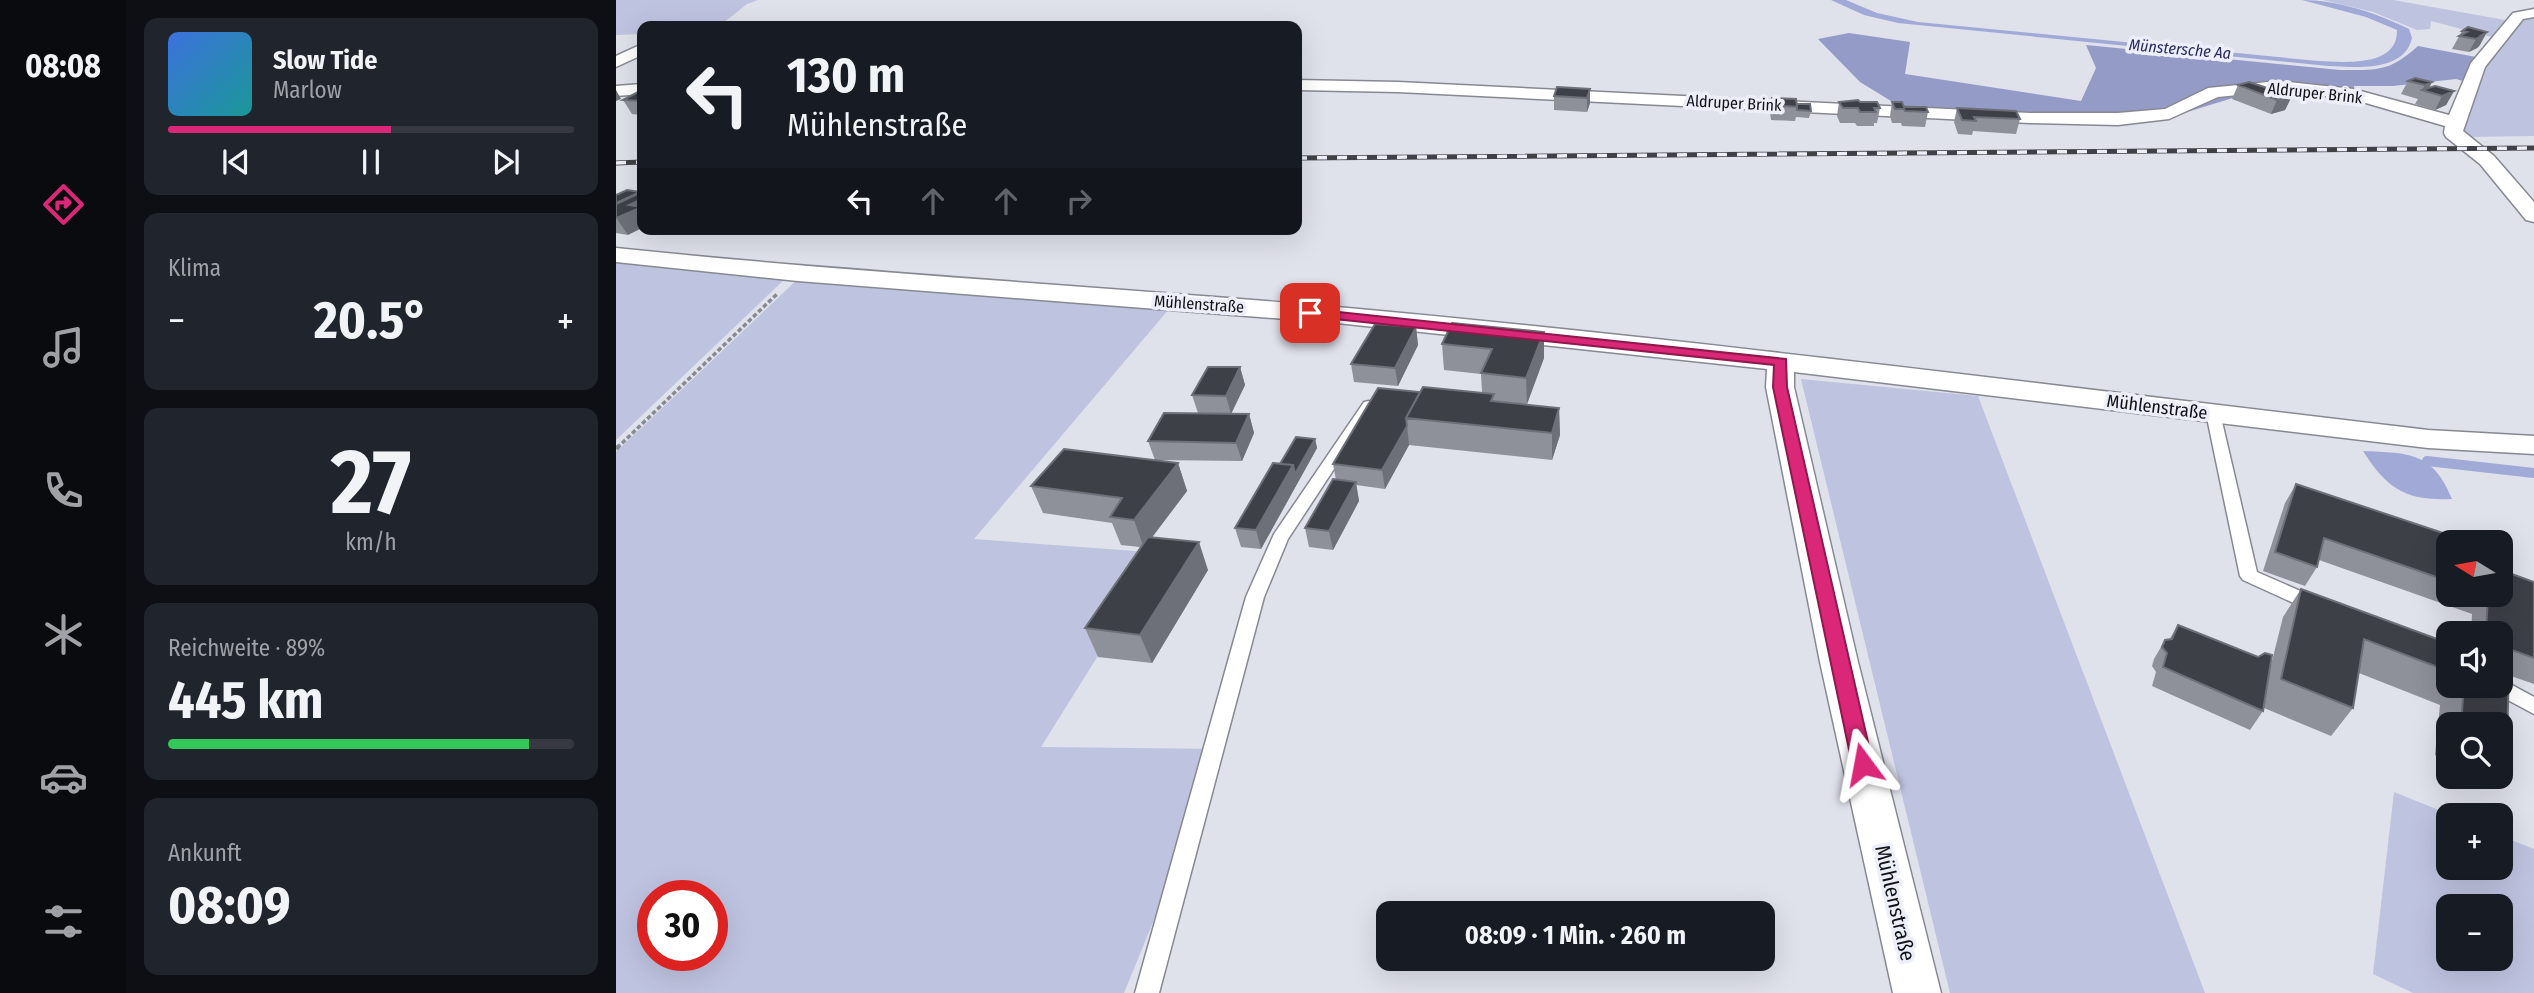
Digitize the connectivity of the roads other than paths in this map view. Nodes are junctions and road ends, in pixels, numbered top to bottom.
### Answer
1 (2534, 13) edge
2 (637, 52) edge
3 (616, 62) edge
4 (1302, 85) edge
5 (637, 89) edge
6 (616, 91) edge
7 (2455, 122) junction
8 (2534, 215) edge
9 (616, 255) edge
10 (1782, 362) junction
11 (1390, 394) edge
12 (2213, 413) junction
13 (2534, 445) edge
14 (2336, 615) edge
15 (2513, 694) edge
16 (2534, 706) edge
17 (1147, 993) edge
18 (1917, 993) edge

1 - 7 street
2 - 3 street
4 - 7 street, Aldruper Brink
5 - 6 street
7 - 8 street
9 - 10 street, Mühlenstraße
10 - 12 street, Mühlenstraße
10 - 18 street, Mühlenstraße
11 - 17 lane
12 - 13 street, Mühlenstraße
12 - 14 lane
15 - 16 lane

